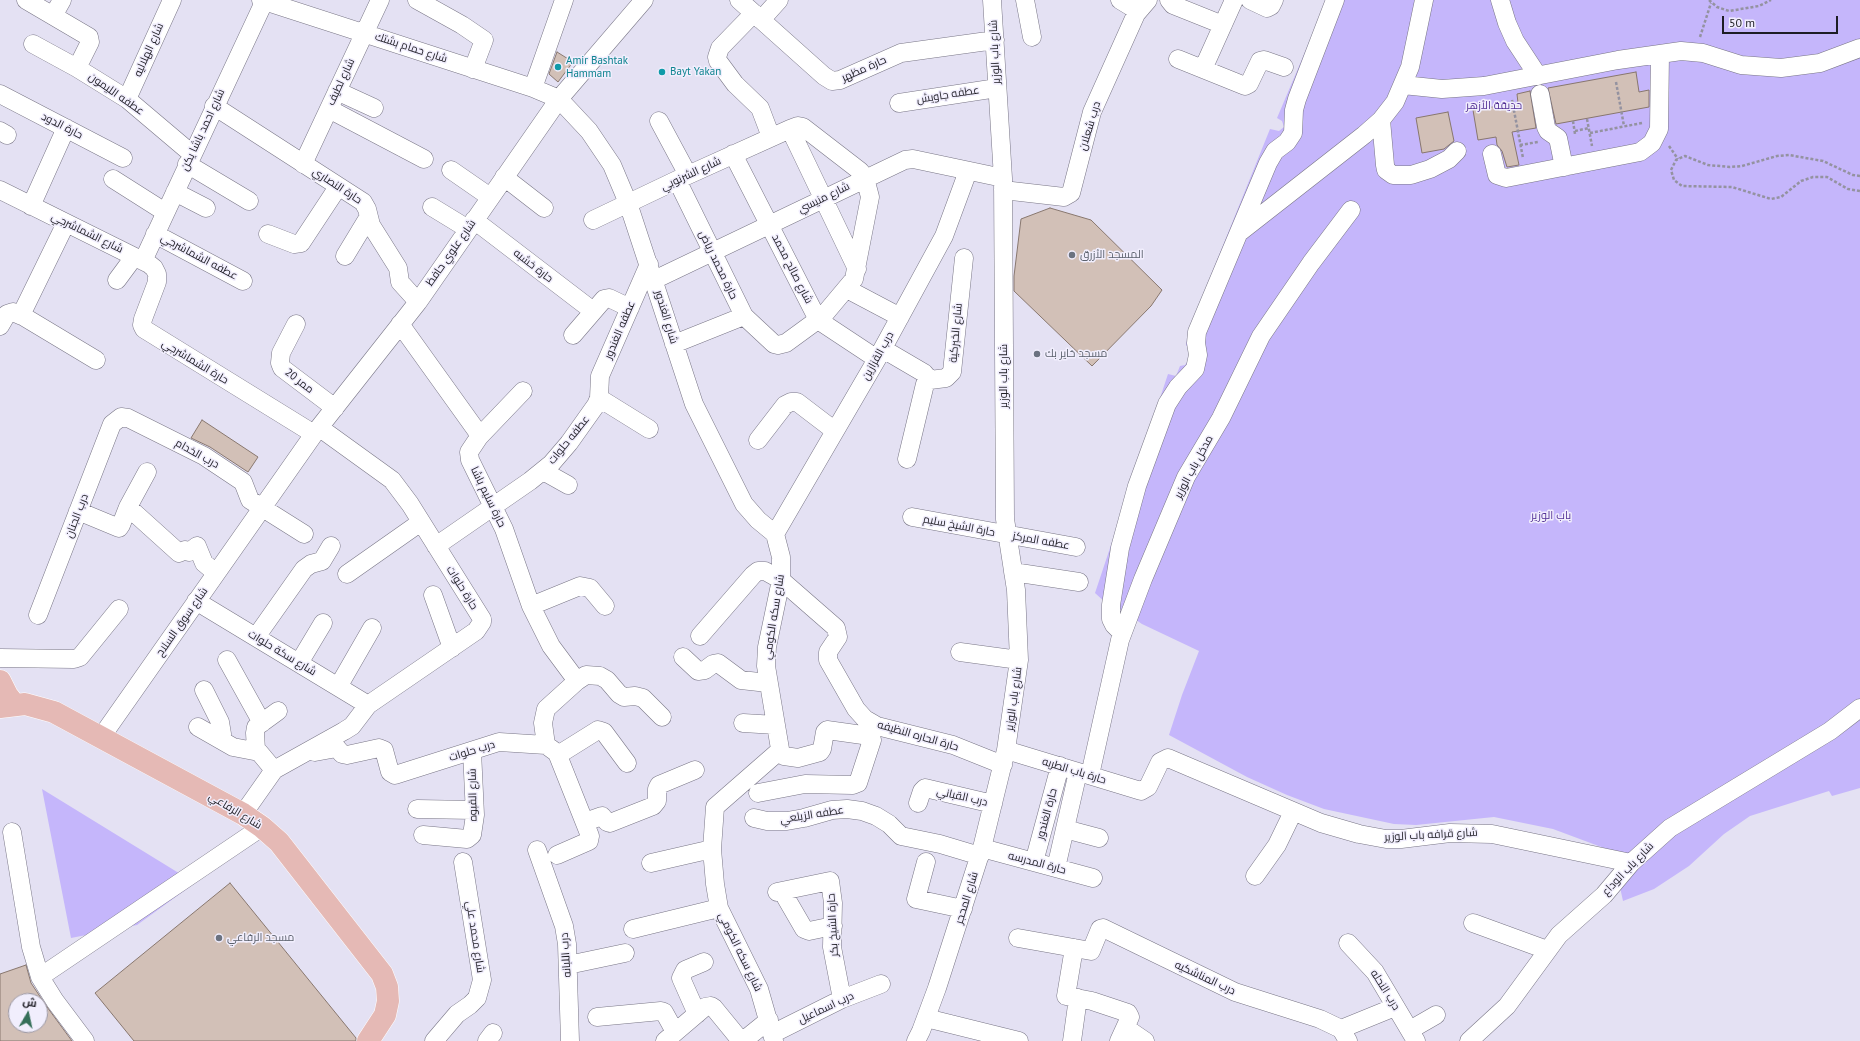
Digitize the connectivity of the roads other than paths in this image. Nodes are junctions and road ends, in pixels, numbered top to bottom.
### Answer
1 (26, 0) edge
2 (62, 0) edge
3 (172, 0) edge
4 (263, 0) edge
5 (380, 0) edge
6 (417, 0) edge
7 (564, 0) edge
8 (644, 0) edge
9 (739, 0) edge
10 (779, 0) edge
11 (992, 0) edge
12 (1025, 0) edge
13 (1120, 0) edge
14 (1169, 0) edge
15 (1234, 0) edge
16 (1250, 0) edge
17 (1334, 0) edge
18 (1424, 0) edge
19 (1500, 0) edge
20 (1270, 4) edge
21 (1143, 5) edge
22 (53, 16) junction
23 (757, 17) junction
24 (1223, 25) junction
25 (364, 33) junction
26 (1032, 37) dead end
27 (995, 40) junction
28 (33, 44) dead end
29 (1860, 48) edge
30 (1660, 54) junction
31 (1178, 59) dead end
32 (1284, 67) dead end
33 (77, 68) junction
34 (473, 68) junction
35 (1203, 69) junction
36 (1538, 76) junction
37 (1404, 85) junction
38 (533, 88) junction
39 (998, 88) junction
40 (338, 91) junction
41 (0, 94) edge
42 (1540, 94) dead end
43 (127, 99) junction
44 (559, 99) junction
45 (899, 103) dead end
46 (214, 106) junction
47 (374, 108) dead end
48 (329, 109) junction
49 (1381, 120) junction
50 (659, 121) dead end
51 (66, 128) junction
52 (790, 129) junction
53 (771, 137) junction
54 (1457, 151) dead end
55 (733, 154) junction
56 (1492, 154) dead end
57 (123, 158) dead end
58 (190, 159) junction
59 (424, 159) dead end
60 (303, 164) junction
61 (1564, 167) junction
62 (451, 170) dead end
63 (968, 171) junction
64 (504, 177) junction
65 (683, 178) junction
66 (865, 178) junction
67 (113, 179) dead end
68 (1003, 184) junction
69 (338, 186) junction
70 (0, 190) edge
71 (175, 192) junction
72 (490, 197) junction
73 (824, 199) junction
74 (249, 201) dead end
75 (628, 203) junction
76 (31, 206) junction
77 (432, 207) dead end
78 (206, 208) dead end
79 (544, 208) dead end
80 (1351, 210) dead end
81 (165, 212) junction
82 (368, 218) junction
83 (593, 220) dead end
84 (66, 224) junction
85 (471, 224) junction
86 (769, 224) junction
87 (155, 234) junction
88 (268, 234) dead end
89 (1238, 234) junction
90 (712, 252) junction
91 (345, 256) dead end
92 (964, 258) dead end
93 (138, 259) junction
94 (857, 269) junction
95 (652, 272) junction
96 (117, 280) dead end
97 (243, 281) dead end
98 (847, 289) junction
99 (418, 302) junction
100 (630, 308) junction
101 (593, 311) junction
102 (22, 316) junction
103 (744, 316) junction
104 (900, 317) junction
105 (818, 320) junction
106 (296, 324) dead end
107 (400, 324) junction
108 (0, 326) edge
109 (573, 335) dead end
110 (674, 344) junction
111 (880, 354) junction
112 (96, 360) dead end
113 (930, 380) junction
114 (523, 391) dead end
115 (599, 398) junction
116 (335, 408) junction
117 (117, 419) joint
118 (649, 429) dead end
119 (317, 431) junction
120 (835, 431) junction
121 (478, 437) junction
122 (758, 440) dead end
123 (907, 459) dead end
124 (543, 471) junction
125 (148, 472) dead end
126 (568, 485) dead end
127 (128, 507) junction
128 (493, 507) junction
129 (263, 509) junction
130 (78, 511) junction
131 (912, 517) dead end
132 (421, 522) junction
133 (304, 534) dead end
134 (775, 534) junction
135 (1006, 534) junction
136 (331, 546) dead end
137 (436, 546) junction
138 (1076, 547) dead end
139 (1013, 572) junction
140 (216, 573) junction
141 (346, 574) dead end
142 (781, 580) junction
143 (1079, 582) dead end
144 (433, 596) dead end
145 (196, 601) junction
146 (531, 606) junction
147 (604, 606) dead end
148 (119, 609) dead end
149 (38, 615) dead end
150 (323, 623) dead end
151 (372, 628) dead end
152 (1122, 633) junction
153 (700, 636) dead end
154 (256, 637) junction
155 (452, 648) junction
156 (960, 652) dead end
157 (682, 657) dead end
158 (0, 658) edge
159 (227, 660) dead end
160 (1019, 660) junction
161 (299, 663) junction
162 (0, 681) edge
163 (577, 681) junction
164 (768, 683) junction
165 (338, 687) junction
166 (204, 690) dead end
167 (368, 705) junction
168 (8, 706) edge
169 (1860, 708) edge
170 (278, 711) dead end
171 (662, 717) dead end
172 (262, 723) junction
173 (743, 723) dead end
174 (776, 725) junction
175 (198, 727) dead end
176 (102, 736) junction
177 (221, 740) junction
178 (256, 750) junction
179 (552, 750) junction
180 (472, 751) junction
181 (778, 752) junction
182 (302, 754) junction
183 (1005, 758) junction
184 (627, 763) dead end
185 (1060, 766) junction
186 (274, 770) junction
187 (695, 770) dead end
188 (1084, 774) junction
189 (1141, 791) joint
190 (758, 793) dead end
191 (918, 803) dead end
192 (993, 804) junction
193 (417, 809) dead end
194 (474, 810) junction
195 (1293, 812) junction
196 (242, 814) junction
197 (754, 818) dead end
198 (585, 822) junction
199 (262, 826) junction
200 (1065, 830) junction
201 (12, 832) dead end
202 (423, 835) dead end
203 (1099, 838) dead end
204 (712, 849) junction
205 (537, 850) dead end
206 (981, 852) junction
207 (557, 855) dead end
208 (464, 862) dead end
209 (926, 862) dead end
210 (1034, 862) junction
211 (651, 863) dead end
212 (1631, 863) junction
213 (1056, 868) junction
214 (1255, 876) dead end
215 (1093, 878) dead end
216 (719, 908) junction
217 (963, 909) junction
218 (1473, 923) dead end
219 (833, 926) junction
220 (633, 929) dead end
221 (1018, 938) dead end
222 (1348, 942) dead end
223 (1074, 948) junction
224 (1547, 950) junction
225 (625, 953) dead end
226 (704, 962) dead end
227 (568, 965) junction
228 (40, 977) junction
229 (881, 984) dead end
230 (1078, 998) junction
231 (842, 999) junction
232 (1395, 1006) junction
233 (697, 1014) junction
234 (1436, 1015) dead end
235 (597, 1017) dead end
236 (926, 1018) junction
237 (772, 1032) edge
238 (1123, 1035) edge
239 (1344, 1035) edge
240 (1413, 1036) edge
241 (670, 1037) edge
242 (85, 1041) edge
243 (368, 1041) edge
244 (434, 1041) edge
245 (570, 1041) edge
246 (742, 1041) edge
247 (916, 1041) edge
248 (1019, 1041) edge
249 (1072, 1041) edge
250 (1145, 1041) edge
251 (1469, 1041) edge

1 - 22 street
2 - 22 street
3 - 43 street, شارع الهلاليه
4 - 25 street, شارع حمام بشتك
4 - 46 street, شارع احمد باشا يكن
5 - 25 street, شارع لطيف
6 - 34 street
7 - 38 street
8 - 44 street, شارع علوي حافظ
9 - 23 street, حارة مظهر
10 - 23 street
11 - 27 street, شارع باب الوزير
12 - 26 street
13 - 21 street
14 - 24 street
15 - 24 street
16 - 20 street
17 - 89 street
18 - 37 street
19 - 36 street
21 - 68 street, درب شعلان
22 - 33 street
23 - 27 street, حارة مظهر
23 - 53 street
24 - 35 street
25 - 34 street, شارع حمام بشتك
25 - 40 street, شارع لطيف
27 - 39 street, شارع باب الوزير
28 - 33 street, عطفه الليمون
29 - 30 street
30 - 36 street
30 - 61 street
31 - 35 street
32 - 35 street
33 - 43 street, عطفه الليمون
34 - 38 street, شارع حمام بشتك
36 - 37 street
37 - 49 street
38 - 44 street, شارع حمام بشتك
39 - 45 street, عطفه جاويش
39 - 68 street, شارع باب الوزير
40 - 47 street
40 - 48 street, شارع لطيف
41 - 51 street, حارة الدود
42 - 61 street
43 - 58 street, عطفه الليمون
44 - 64 street, شارع علوي حافظ
44 - 75 street, شارع الغندور
46 - 58 street, شارع احمد باشا يكن
46 - 60 street, حارة النصاري
48 - 59 street
48 - 60 street, شارع لطيف
49 - 54 street
49 - 89 street
50 - 65 street, حارة محمد رياض
51 - 57 street, حارة الدود
51 - 76 street
52 - 53 street, شارع الشرنوبي
52 - 66 street
52 - 73 street
53 - 55 street, شارع الشرنوبي
55 - 65 street, شارع الشرنوبي
55 - 86 street, شارع صالح محمد
56 - 61 street
58 - 71 street, شارع احمد باشا يكن
58 - 74 street, عطفه الليمون
60 - 69 street, حارة النصاري
62 - 72 street
63 - 66 street, شارع منيسي
63 - 68 street, شارع منيسي
63 - 104 street, درب القزازين
64 - 72 street, شارع علوي حافظ
64 - 79 street
65 - 75 street, شارع الشرنوبي
65 - 90 street, حارة محمد رياض
66 - 73 street, شارع منيسي
66 - 94 street
67 - 81 street
68 - 135 street, شارع باب الوزير
69 - 82 street, حارة النصاري
69 - 88 street
70 - 76 street, شارع الشماشرجي
71 - 78 street
71 - 81 street, شارع احمد باشا يكن
72 - 85 street, شارع علوي حافظ
73 - 86 street, شارع منيسي
73 - 94 street
75 - 83 street, شارع الشرنوبي
75 - 95 street, شارع الغندور
76 - 84 street, شارع الشماشرجي
77 - 85 street, حارة خشبه
80 - 152 street, مدخل باب الوزير
81 - 87 street, شارع احمد باشا يكن
82 - 91 street
82 - 99 street, حارة النصاري
84 - 93 street, شارع الشماشرجي
84 - 102 street
85 - 99 street, شارع علوي حافظ
85 - 101 street, حارة خشبه
86 - 90 street, شارع منيسي
86 - 105 street, شارع صالح محمد
87 - 93 street, شارع احمد باشا يكن
87 - 97 street, عطفه الشماشرجي
89 - 152 street
90 - 95 street, شارع منيسي
90 - 103 street, حارة محمد رياض
92 - 113 street, شارع الخبركية
93 - 96 street, شارع احمد باشا يكن
93 - 119 street, حارة الشماشرجي
94 - 98 street
95 - 100 street, عطفه الغندور
95 - 110 street, شارع الغندور
98 - 104 street
98 - 105 street
99 - 107 street, شارع علوي حافظ
100 - 101 street
100 - 115 street, عطفه الغندور
101 - 109 street
102 - 108 street
102 - 112 street
103 - 105 street, حارة محمد رياض
103 - 110 street
104 - 111 street, درب القزازين
105 - 111 street, شارع صالح محمد
106 - 116 street, ممر 20
107 - 116 street, شارع علوي حافظ
107 - 121 street
110 - 134 street, شارع الغندور
111 - 113 street, شارع صالح محمد
111 - 120 street, درب القزازين
113 - 123 street
114 - 121 street
115 - 118 street
115 - 124 street, عطفه حلوات
116 - 119 street, شارع علوي حافظ
117 - 129 street, درب الخدام
117 - 130 street, درب الجنان
119 - 129 street, شارع علوي حافظ
119 - 132 street, حارة حلوات
120 - 122 street
120 - 134 street, درب القزازين
121 - 128 street, حارة سليم باشا
124 - 126 street
124 - 128 street, عطفه حلوات
125 - 127 street
127 - 130 street
127 - 140 street
128 - 137 street, عطفه حلوات
128 - 146 street, حارة سليم باشا
129 - 133 street, درب الخدام
129 - 140 street, شارع سوق السلاح
130 - 149 street, درب الجنان
131 - 135 street, حارة الشيخ سليم
132 - 137 street, حارة حلوات
132 - 141 street
134 - 142 street, شارع سكه الكومي
135 - 138 street, عطفه المركز
135 - 139 street, شارع باب الوزير
136 - 154 street
137 - 155 street, حارة حلوات
139 - 143 street
139 - 160 street, شارع باب الوزير
140 - 145 street, شارع سوق السلاح
142 - 153 street, حارة الحاره النظيفه
142 - 164 street, شارع سكه الكومي
142 - 183 street, حارة الحاره النظيفه
144 - 155 street
145 - 154 street, شارع سكة حلوات
145 - 176 street, شارع سوق السلاح
146 - 147 street
146 - 163 street, حارة سليم باشا
148 - 158 street
150 - 161 street
151 - 165 street
152 - 188 street, مدخل باب الوزير
154 - 161 street, شارع سكة حلوات
155 - 167 street, حارة حلوات
156 - 160 street
157 - 164 street
159 - 172 street
160 - 183 street, شارع باب الوزير
161 - 165 street, شارع سكة حلوات
162 - 168 main road
163 - 171 street
163 - 179 street
164 - 174 street, شارع سكه الكومي
165 - 167 street, شارع سكة حلوات
166 - 177 street
167 - 182 street, حارة حلوات
168 - 176 main road, شارع الرفاعي
169 - 212 street, شارع باب الوداع
170 - 172 street
172 - 178 street
173 - 174 street
174 - 181 street, شارع سكه الكومي
175 - 177 street
176 - 196 main road, شارع الرفاعي
177 - 178 street
178 - 186 street
179 - 180 street, درب حلوات
179 - 184 street
179 - 198 street
180 - 182 street, درب حلوات
180 - 194 street, شارع القبوه
181 - 190 street
181 - 204 street, شارع سكه الكومي
182 - 186 street, حارة حلوات
183 - 185 street, حارة باب الطربه
183 - 192 street, شارع المحجر
185 - 188 street, حارة باب الطربه
185 - 210 street, حارة الغندور
186 - 196 street
187 - 198 street
188 - 189 street, حارة باب الطربه
188 - 200 street, مدخل باب الوزير
189 - 195 street, شارع قرافه باب الوزير
191 - 192 street, درب القباني
192 - 206 street, شارع المحجر
193 - 194 street
194 - 202 street, شارع القبوه
195 - 212 street, شارع قرافه باب الوزير
195 - 214 street
196 - 199 main road, شارع الرفاعي
197 - 206 street, عطفه الزيلعي
198 - 207 street
199 - 228 street
199 - 243 main road, شارع الرفاعي
200 - 203 street
200 - 213 street, مدخل باب الوزير
201 - 228 street
204 - 211 street
204 - 216 street, شارع سكه الكومي
205 - 227 street, درب اللبانه
206 - 210 street, حارة المدرسه
206 - 217 street, شارع المحجر
208 - 244 street, شارع محمد علي
209 - 217 street
210 - 213 street, حارة المدرسه
212 - 224 street, شارع باب الوداع
213 - 215 street, حارة المدرسه
216 - 220 street
216 - 237 street, شارع سكه الكومي
217 - 236 street, شارع المحجر
218 - 224 street
219 - 219 street, حارة الشيخ بكر
219 - 231 street, حارة الشيخ بكر
221 - 223 street
222 - 232 street, درب النحله
223 - 230 street
223 - 239 street, درب المناشكيه
224 - 251 street, شارع باب الوداع
225 - 227 street
226 - 233 street
227 - 245 street, درب اللبانه
228 - 242 street
229 - 231 street, درب اسماعيل
230 - 238 street
230 - 249 street
231 - 237 street, درب اسماعيل
232 - 239 street
232 - 240 street, درب النحله
233 - 241 street
233 - 246 street
234 - 240 street
235 - 241 street
236 - 247 street, شارع المحجر
236 - 248 street
237 - 246 street, درب اسماعيل
238 - 250 street

